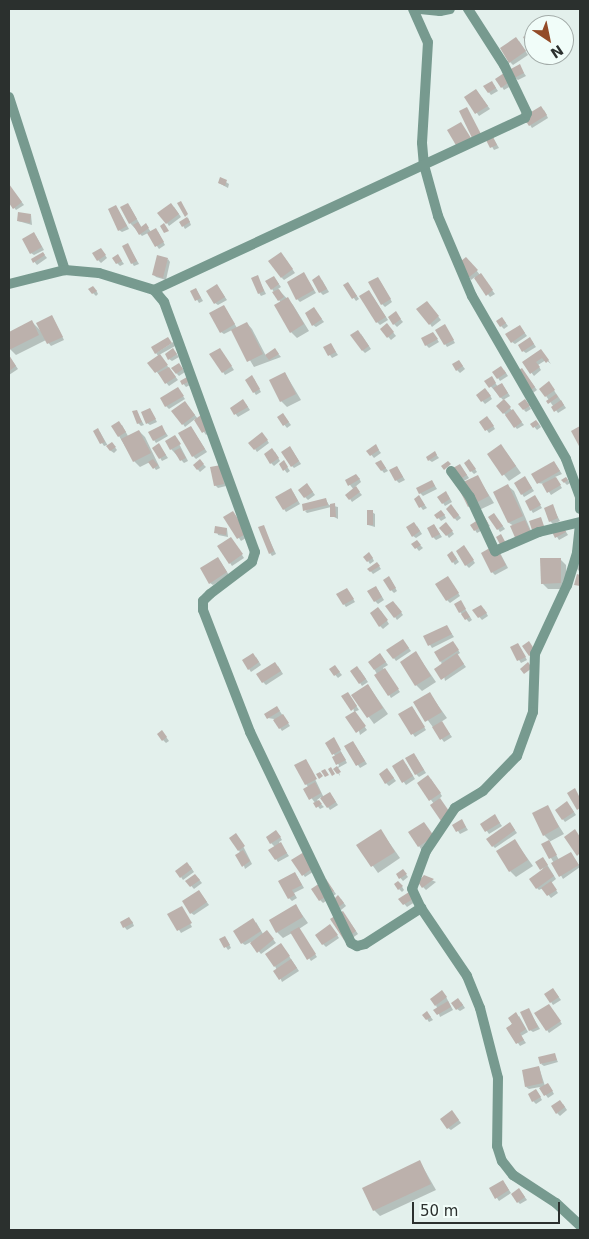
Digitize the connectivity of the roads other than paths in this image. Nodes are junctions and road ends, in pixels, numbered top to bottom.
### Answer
1 (413, 9) edge
2 (420, 9) edge
3 (450, 9) edge
4 (468, 9) edge
5 (9, 97) edge
6 (424, 165) junction
7 (65, 270) junction
8 (9, 284) edge
9 (154, 290) junction
10 (451, 471) dead end
11 (580, 509) edge
12 (580, 523) edge
13 (580, 539) edge
14 (421, 908) junction
15 (580, 1225) edge

1 - 6 street
2 - 3 street
4 - 6 street
5 - 7 street
6 - 9 street
6 - 11 street
7 - 8 street
7 - 9 street
9 - 14 street
10 - 12 street
12 - 13 street
13 - 14 street
14 - 15 street

